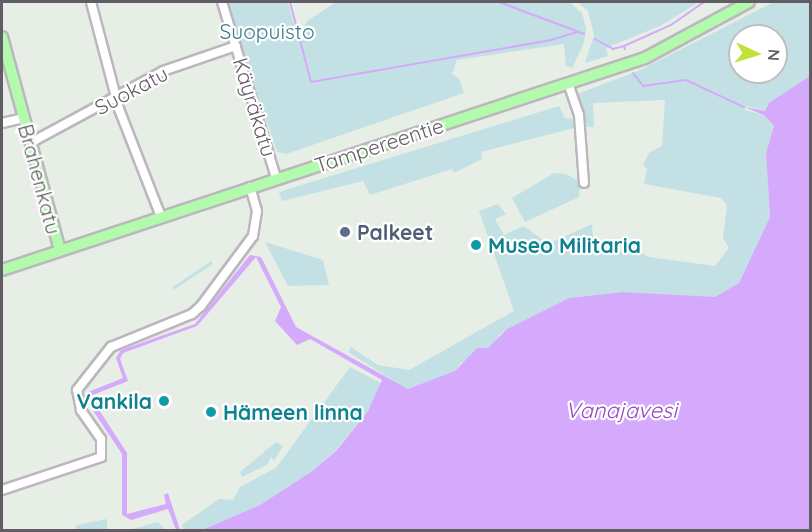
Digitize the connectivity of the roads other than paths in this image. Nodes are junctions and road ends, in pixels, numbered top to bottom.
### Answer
1 (91, 2) edge
2 (222, 2) edge
3 (749, 2) edge
4 (2, 37) edge
5 (236, 46) junction
6 (568, 83) junction
7 (116, 98) junction
8 (23, 118) junction
9 (2, 123) edge
10 (30, 143) junction
11 (276, 178) junction
12 (584, 183) dead end
13 (250, 187) junction
14 (160, 217) junction
15 (60, 250) junction
16 (2, 270) edge
17 (2, 490) edge

1 - 7 street
2 - 5 street, Käyräkatu
3 - 6 main road, Tampereentie
4 - 8 main road, Brahenkatu
5 - 7 street, Suokatu
5 - 11 street, Käyräkatu
6 - 11 main road, Tampereentie
6 - 12 street
7 - 10 street, Suokatu
7 - 14 street
8 - 9 street
8 - 10 main road, Brahenkatu
10 - 15 main road, Brahenkatu
11 - 13 main road, Tampereentie
13 - 14 main road, Tampereentie
13 - 17 street
14 - 15 main road, Tampereentie
15 - 16 main road, Tampereentie

